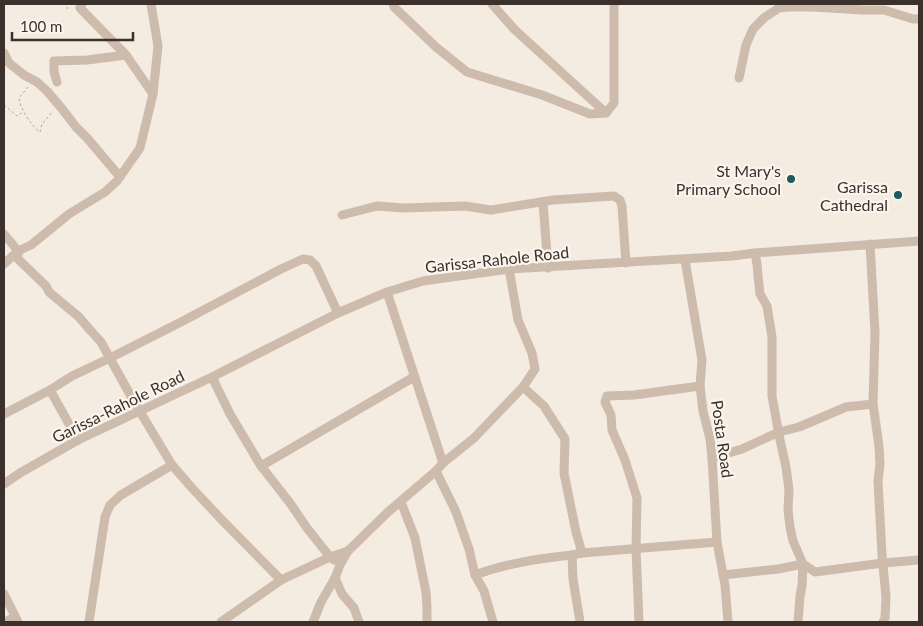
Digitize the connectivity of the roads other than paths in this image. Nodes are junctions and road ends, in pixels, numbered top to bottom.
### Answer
1 (82, 4) edge
2 (151, 4) edge
3 (492, 4) edge
4 (614, 4) edge
5 (394, 5) edge
6 (919, 19) edge
7 (4, 53) edge
8 (126, 55) junction
9 (739, 78) dead end
10 (57, 82) dead end
11 (153, 94) junction
12 (606, 113) junction
13 (120, 177) junction
14 (543, 202) junction
15 (342, 214) dead end
16 (4, 234) edge
17 (919, 241) edge
18 (870, 244) junction
19 (18, 252) junction
20 (755, 253) junction
21 (685, 260) junction
22 (626, 262) junction
23 (4, 264) edge
24 (548, 268) junction
25 (509, 269) junction
26 (387, 292) junction
27 (338, 313) junction
28 (110, 358) junction
29 (212, 376) junction
30 (414, 377) junction
31 (700, 386) junction
32 (523, 387) junction
33 (50, 390) junction
34 (873, 404) junction
35 (140, 411) junction
36 (4, 414) edge
37 (779, 432) junction
38 (78, 440) junction
39 (712, 458) junction
40 (443, 463) junction
41 (172, 465) junction
42 (261, 466) junction
43 (436, 471) junction
44 (4, 484) edge
45 (402, 502) junction
46 (717, 542) junction
47 (636, 549) junction
48 (348, 551) junction
49 (577, 554) junction
50 (330, 557) junction
51 (919, 560) edge
52 (883, 563) junction
53 (803, 564) junction
54 (340, 565) junction
55 (475, 574) junction
56 (723, 575) junction
57 (335, 578) junction
58 (282, 580) junction
59 (4, 594) edge
60 (16, 619) edge
61 (5, 622) edge
62 (89, 622) edge
63 (221, 622) edge
64 (313, 622) edge
65 (359, 622) edge
66 (428, 622) edge
67 (493, 622) edge
68 (580, 622) edge
69 (639, 622) edge
70 (728, 622) edge
71 (798, 622) edge
72 (883, 622) edge

1 - 8 street
2 - 11 street
3 - 12 street
4 - 12 street
5 - 12 street
6 - 9 street
7 - 13 street
8 - 10 street
8 - 11 street
11 - 13 street
13 - 19 street
14 - 15 street
14 - 22 street
14 - 24 street
16 - 19 street
17 - 18 street, Garissa-Rahole Road
18 - 20 street, Garissa-Rahole Road
18 - 34 street
19 - 23 street
19 - 28 street
20 - 21 street, Garissa-Rahole Road
20 - 37 street
21 - 22 street, Garissa-Rahole Road
21 - 31 street, Posta Road
22 - 24 street, Garissa-Rahole Road
24 - 25 street, Garissa-Rahole Road
25 - 26 street, Garissa-Rahole Road
25 - 32 street
26 - 27 street, Garissa-Rahole Road
26 - 30 street
27 - 28 street
27 - 29 street, Garissa-Rahole Road
28 - 33 street
28 - 35 street
29 - 35 street, Garissa-Rahole Road
29 - 42 street
30 - 40 street
30 - 42 street
31 - 39 street, Posta Road
31 - 47 street
32 - 40 street
32 - 49 street
33 - 36 street
33 - 38 street
34 - 37 street
34 - 52 street
35 - 38 street, Garissa-Rahole Road
35 - 41 street
37 - 39 street
37 - 53 street
38 - 44 street, Garissa-Rahole Road
39 - 46 street, Posta Road
40 - 43 street
41 - 58 street
41 - 62 street
42 - 50 street
43 - 45 street
43 - 55 street
45 - 48 street
45 - 66 street
46 - 47 street
46 - 56 street, Posta Road
47 - 49 street
47 - 69 street
48 - 50 street
48 - 54 street
49 - 55 street
49 - 68 street
50 - 54 street
50 - 58 street
51 - 52 street
52 - 53 street
52 - 72 street
53 - 56 street
53 - 71 street
54 - 57 street
55 - 67 street
56 - 70 street, Posta Road
57 - 64 street
57 - 65 street
58 - 63 street
59 - 60 street
60 - 61 street

